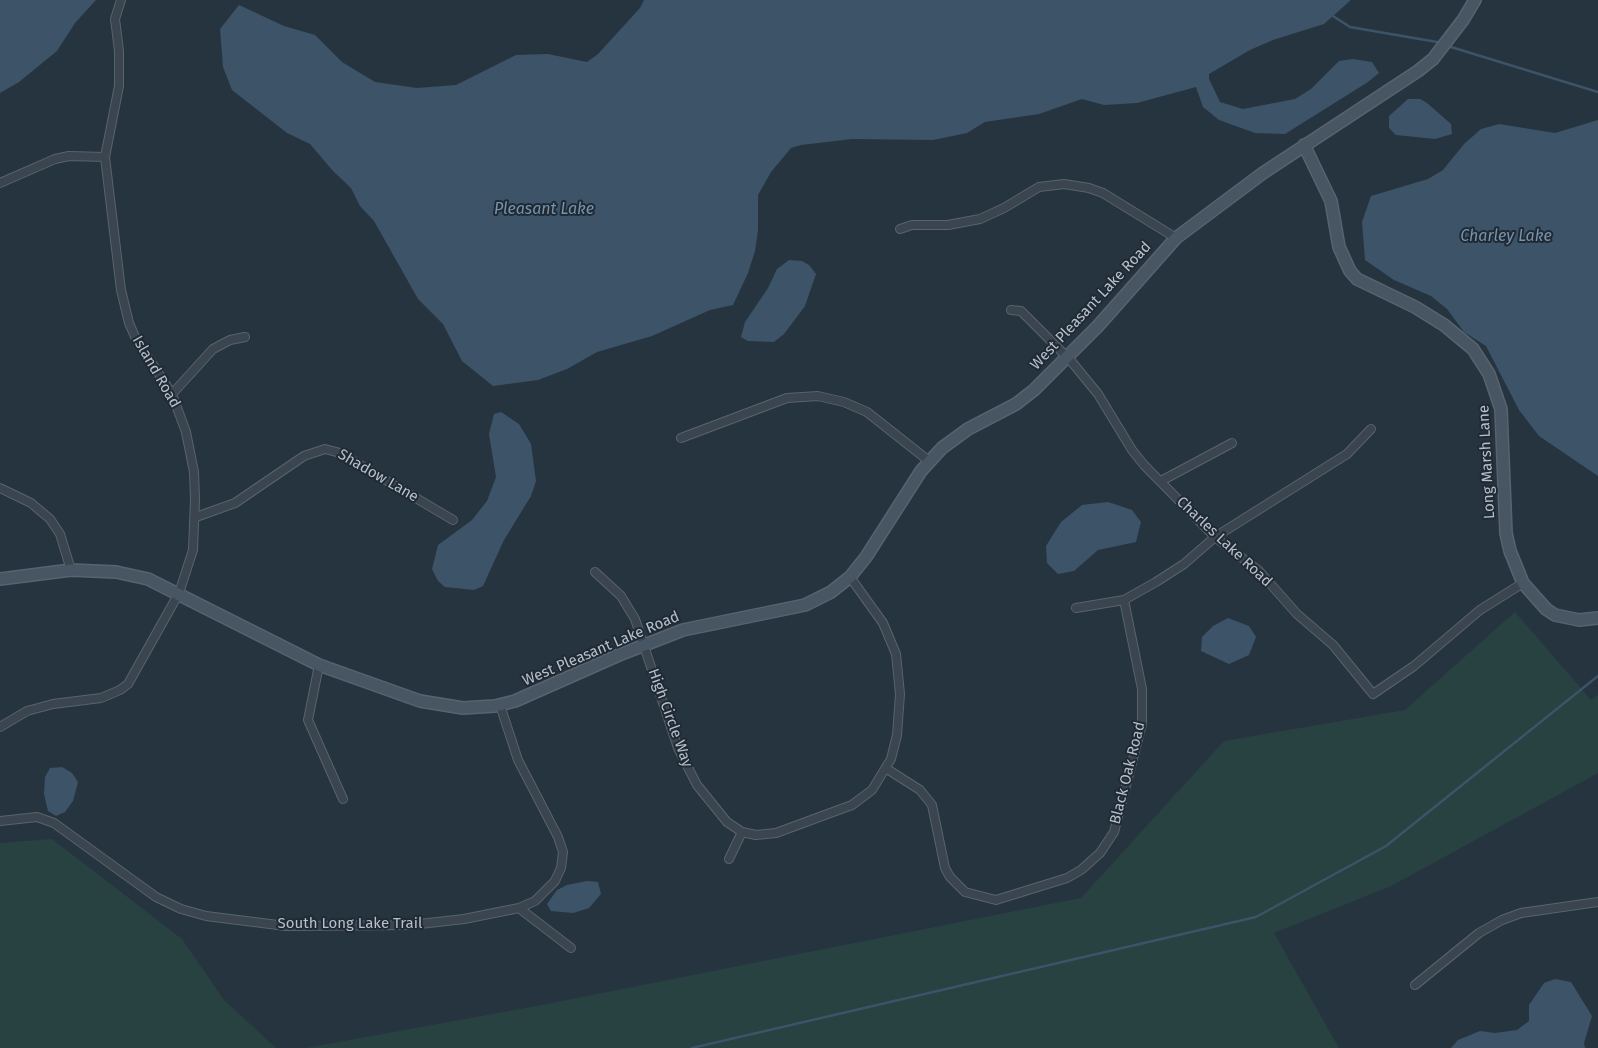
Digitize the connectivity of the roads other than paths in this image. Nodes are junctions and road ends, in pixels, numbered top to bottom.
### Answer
1 (121, 0) edge
2 (1475, 0) edge
3 (1304, 145) junction
4 (105, 157) junction
5 (0, 183) edge
6 (900, 229) dead end
7 (1176, 238) junction
8 (1011, 310) dead end
9 (245, 337) dead end
10 (1068, 357) junction
11 (172, 394) junction
12 (1371, 429) dead end
13 (681, 438) dead end
14 (1232, 443) dead end
15 (929, 461) junction
16 (1161, 481) junction
17 (0, 488) edge
18 (196, 518) junction
19 (453, 520) dead end
20 (1215, 537) junction
21 (71, 570) junction
22 (595, 572) dead end
23 (850, 577) junction
24 (0, 580) edge
25 (1522, 583) junction
26 (179, 592) junction
27 (1124, 600) junction
28 (1076, 608) dead end
29 (1598, 618) edge
30 (644, 644) junction
31 (319, 665) junction
32 (500, 705) junction
33 (0, 727) edge
34 (887, 769) junction
35 (343, 799) dead end
36 (0, 821) edge
37 (742, 832) junction
38 (729, 859) dead end
39 (1598, 902) edge
40 (519, 908) junction
41 (571, 948) dead end
42 (1415, 985) dead end

1 - 4 street, Island Road
2 - 3 street, West Pleasant Lake Road
3 - 7 street, West Pleasant Lake Road
3 - 25 street, Long Marsh Lane
4 - 5 street
4 - 11 street, Island Road
6 - 7 street
7 - 10 street, West Pleasant Lake Road
8 - 10 street, Charles Lake Road
9 - 11 street
10 - 15 street, West Pleasant Lake Road
10 - 16 street, Charles Lake Road
11 - 18 street, Island Road
12 - 20 street
13 - 15 street
14 - 16 street
15 - 23 street, West Pleasant Lake Road
16 - 20 street, Charles Lake Road
17 - 21 street
18 - 19 street, Shadow Lane
18 - 26 street, Island Road
20 - 25 street, Charles Lake Road
20 - 27 street
21 - 24 street, West Pleasant Lake Road
21 - 26 street, West Pleasant Lake Road
22 - 30 street, High Circle Way
23 - 30 street, West Pleasant Lake Road
23 - 34 street, High Circle Way
25 - 29 street
26 - 31 street, West Pleasant Lake Road
26 - 33 street, Island Road
27 - 28 street
27 - 34 street, Black Oak Road
30 - 32 street, West Pleasant Lake Road
30 - 37 street, High Circle Way
31 - 32 street, West Pleasant Lake Road
31 - 35 street
32 - 40 street, South Long Lake Trail
34 - 37 street, High Circle Way
36 - 40 street, South Long Lake Trail
37 - 38 street
39 - 42 street
40 - 41 street

